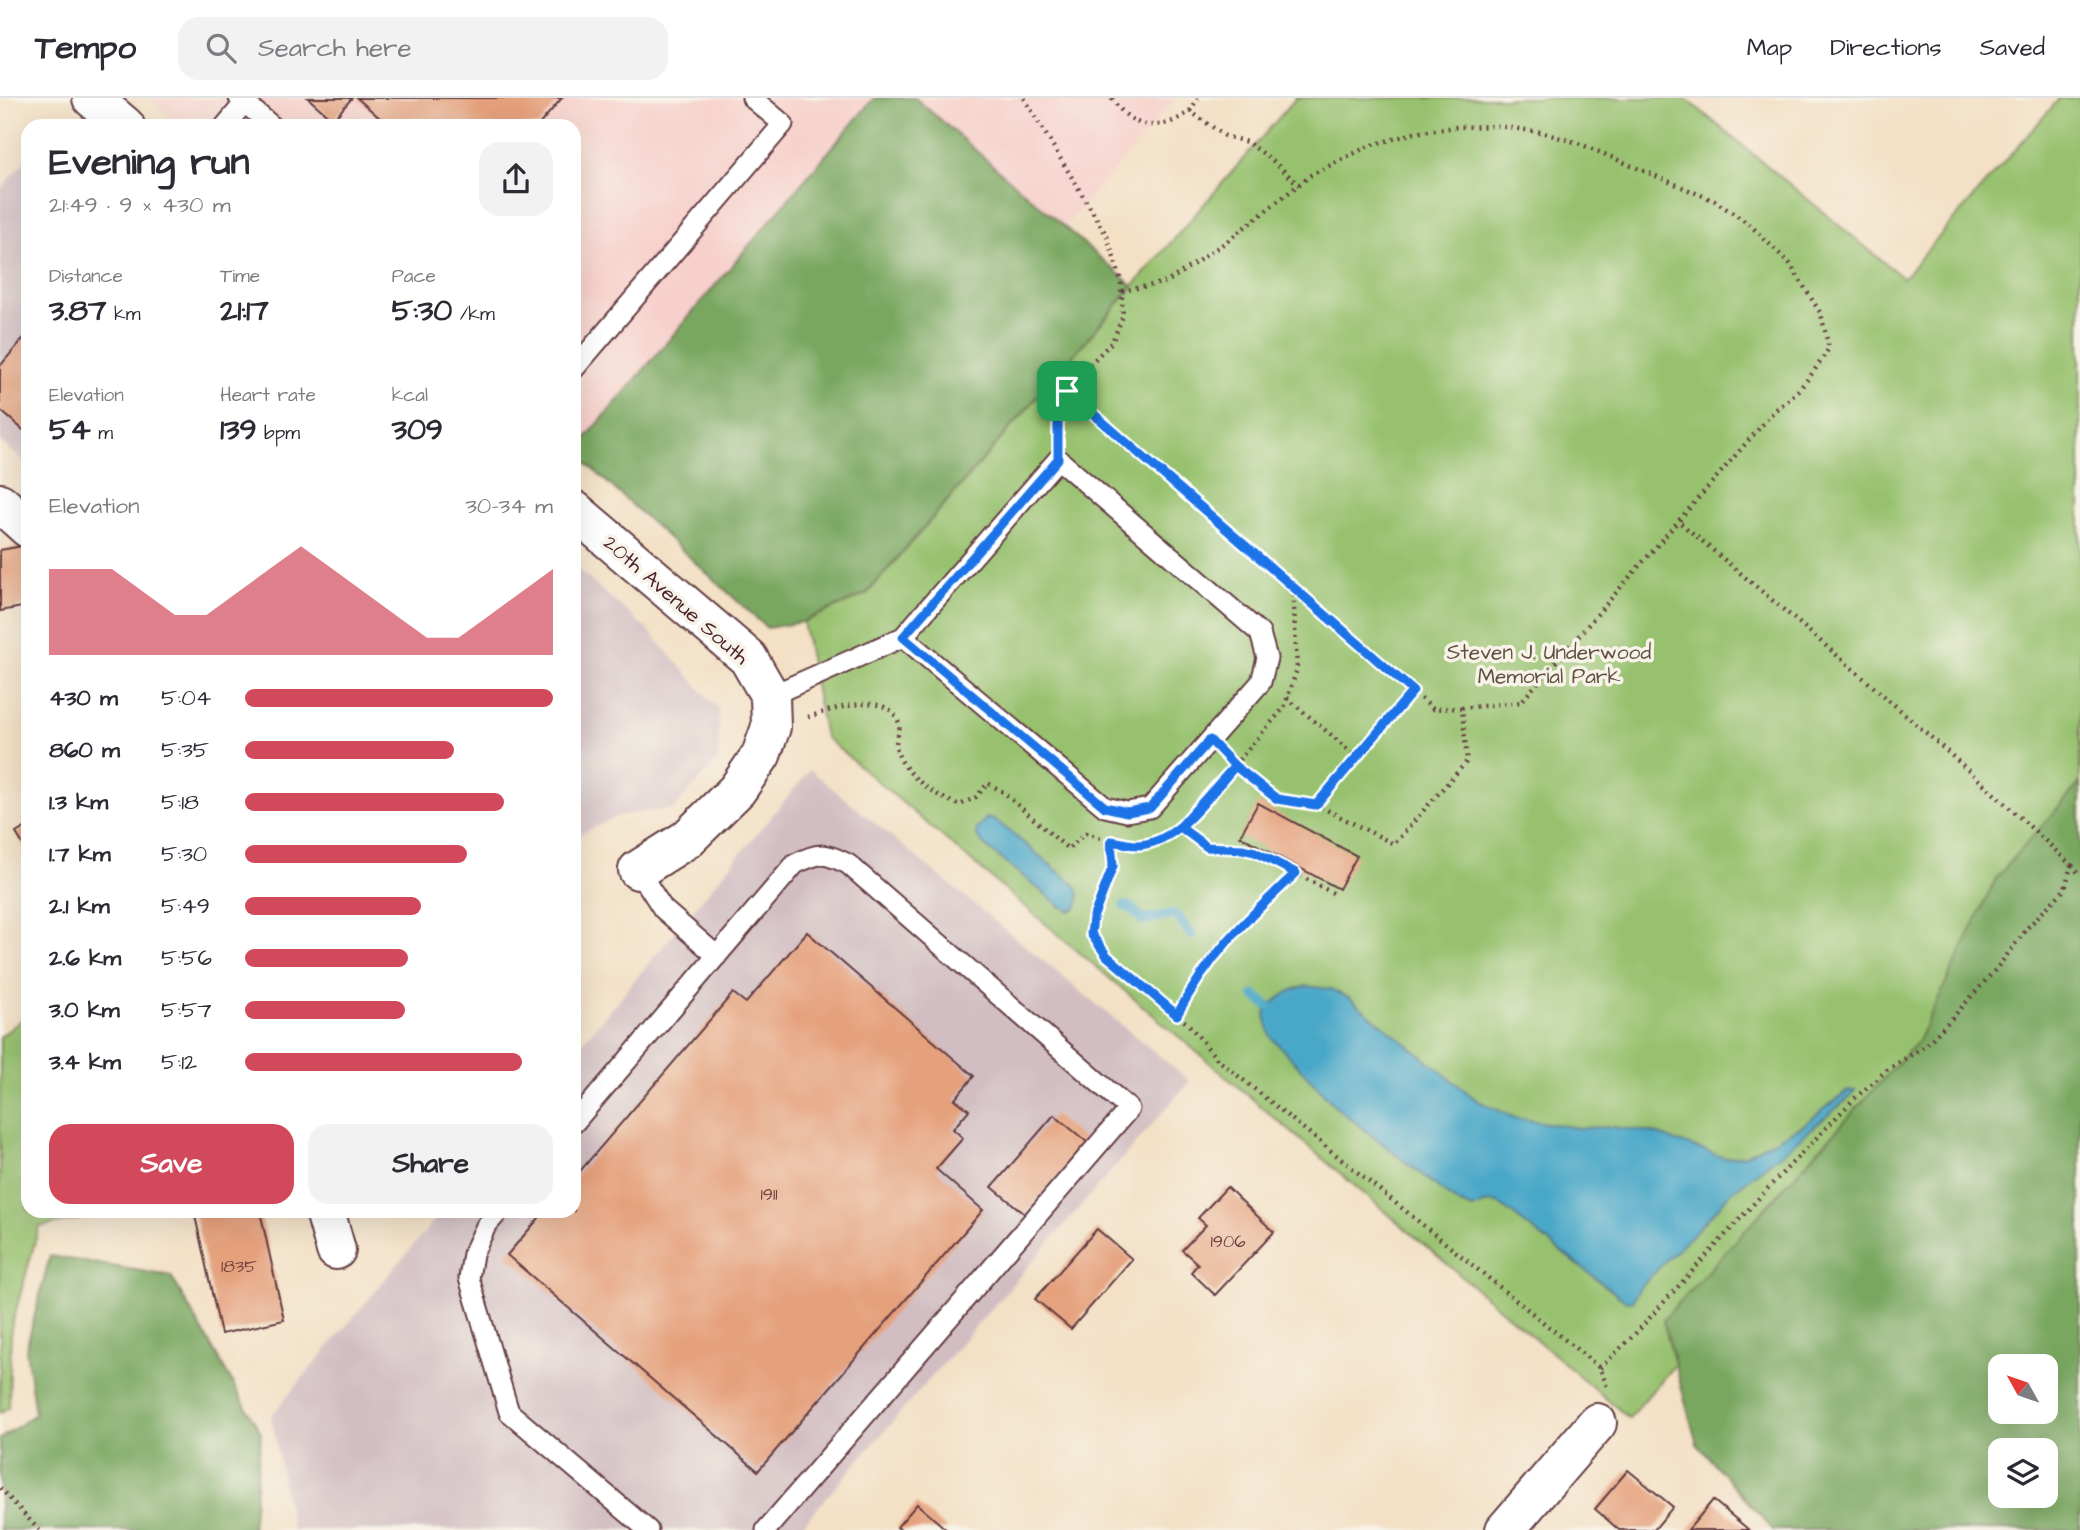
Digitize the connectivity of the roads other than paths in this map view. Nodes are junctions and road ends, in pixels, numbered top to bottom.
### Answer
1 (92, 98) edge
2 (752, 98) edge
3 (242, 100) edge
4 (117, 119) edge
5 (230, 119) edge
6 (264, 119) edge
7 (581, 361) edge
8 (0, 503) edge
9 (581, 516) edge
10 (21, 522) edge
11 (903, 637) junction
12 (770, 696) junction
13 (638, 870) joint
14 (717, 956) junction
15 (581, 1115) edge
16 (327, 1218) edge
17 (493, 1218) edge
18 (336, 1250) dead end
19 (1597, 1423) road end
20 (648, 1530) edge
21 (766, 1530) edge
22 (1505, 1530) edge

1 - 4 street
2 - 7 lane
3 - 5 lane
3 - 6 lane
8 - 10 street
9 - 12 street, 20th Avenue South
11 - 11 lane
11 - 12 lane
12 - 13 street
13 - 14 lane
14 - 15 lane
14 - 21 lane
16 - 18 street
17 - 20 lane
19 - 22 street

